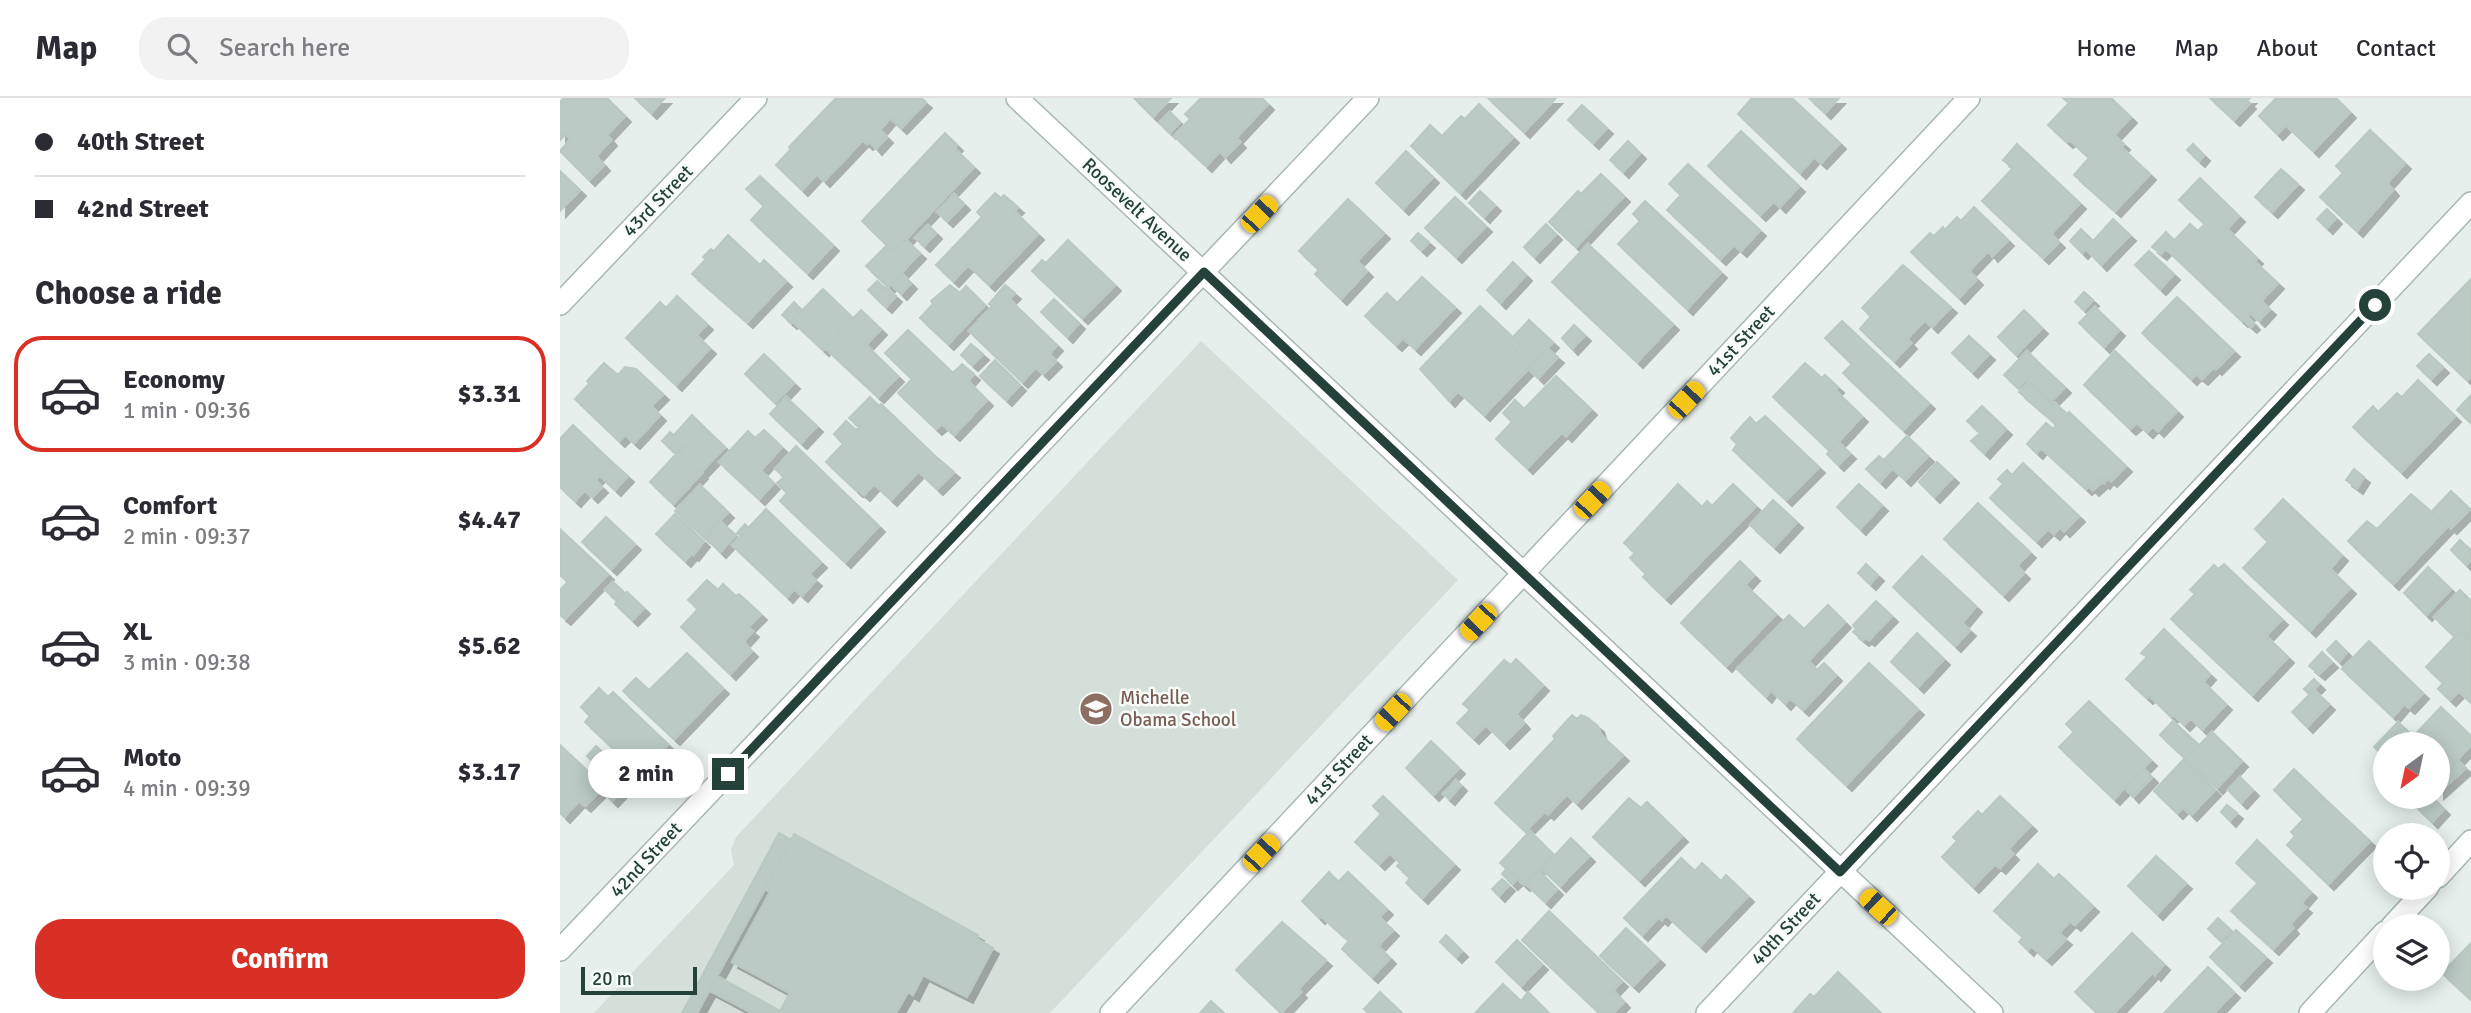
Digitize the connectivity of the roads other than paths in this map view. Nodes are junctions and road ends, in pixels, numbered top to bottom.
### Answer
1 (756, 98) edge
2 (1017, 98) edge
3 (1368, 98) edge
4 (1969, 98) edge
5 (2471, 204) edge
6 (1204, 272) junction
7 (560, 304) edge
8 (1524, 572) junction
9 (2471, 841) edge
10 (2450, 864) edge
11 (1840, 872) junction
12 (2416, 900) edge
13 (2403, 914) edge
14 (2373, 945) edge
15 (560, 950) edge
16 (1111, 1013) edge
17 (1707, 1013) edge
18 (1992, 1013) edge
19 (2310, 1013) edge

1 - 7 street, 43rd Street
2 - 6 street, Roosevelt Avenue
3 - 6 street, 42nd Street
4 - 8 street, 41st Street
5 - 11 street, 40th Street
6 - 8 street, Roosevelt Avenue
6 - 15 street, 42nd Street
8 - 11 street, Roosevelt Avenue
8 - 16 street, 41st Street
9 - 10 street
11 - 17 street, 40th Street
11 - 18 street, Roosevelt Avenue
12 - 13 street
14 - 19 street

